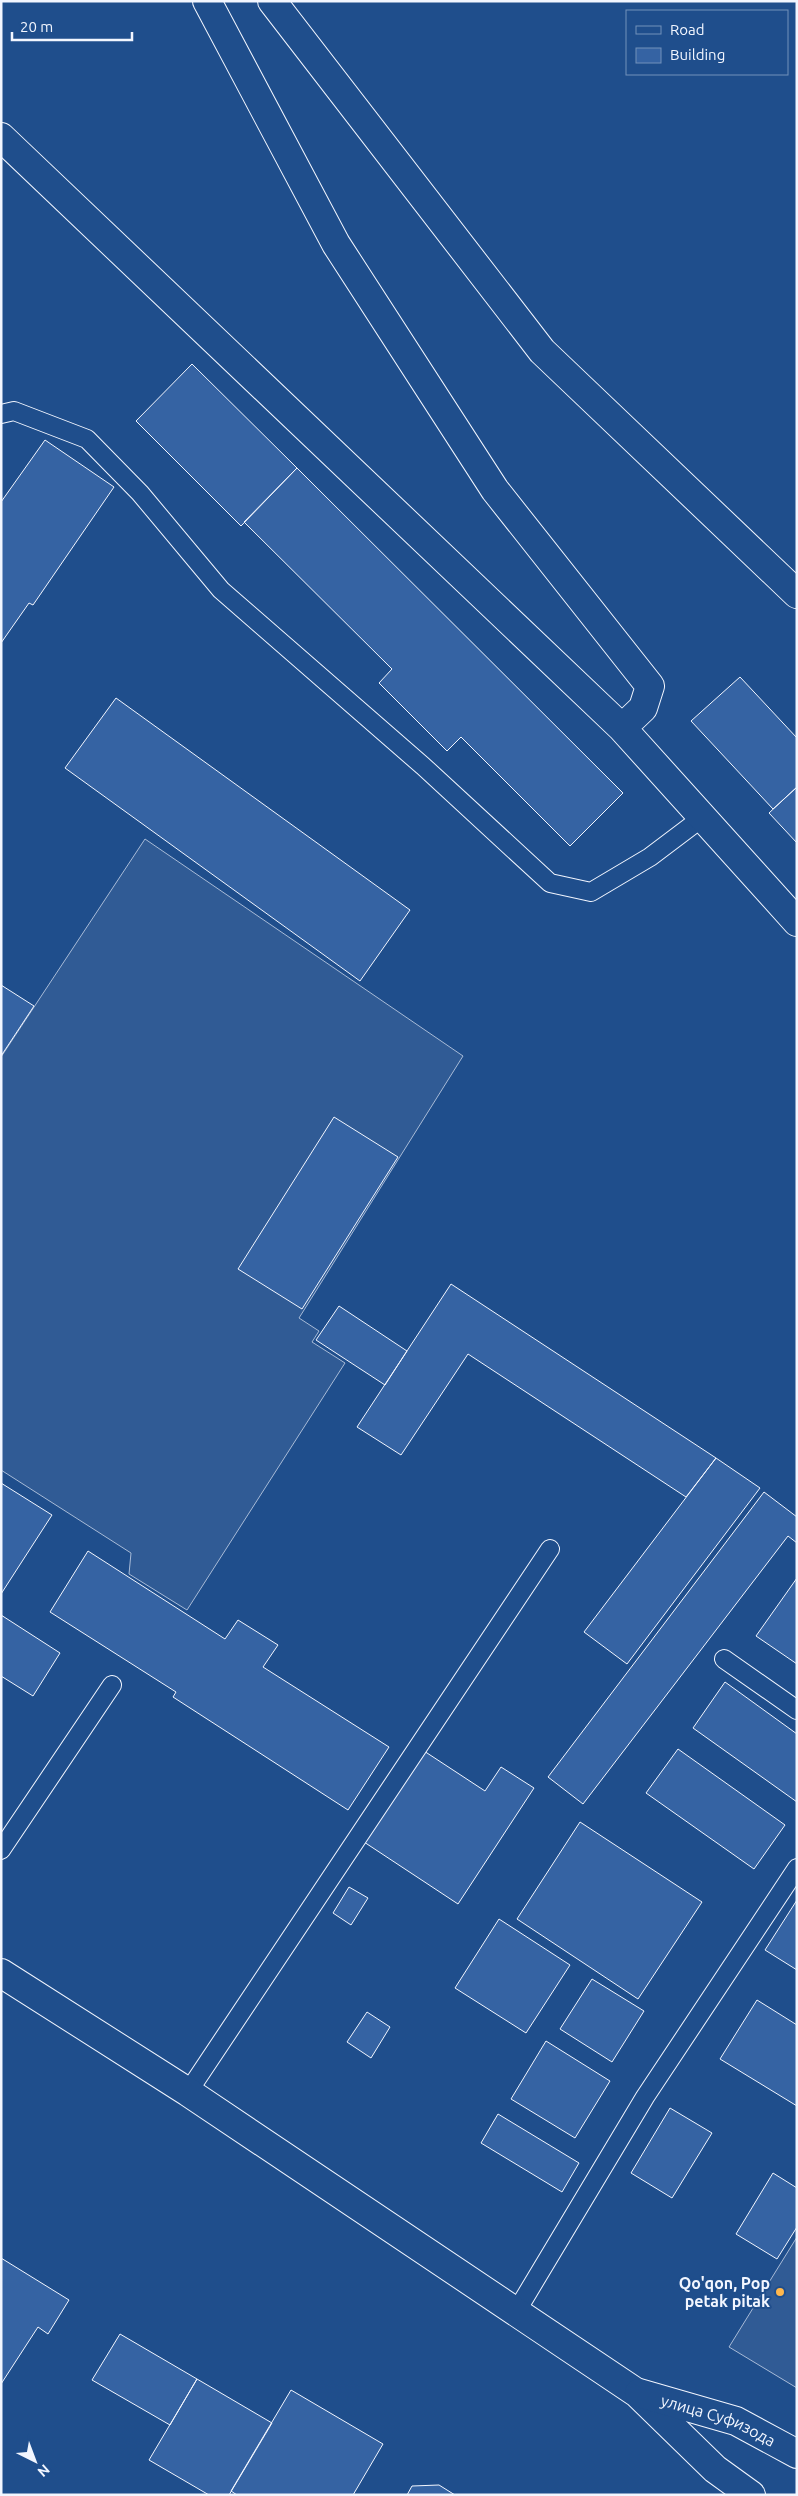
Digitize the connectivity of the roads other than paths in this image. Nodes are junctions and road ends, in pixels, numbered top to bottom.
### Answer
1 (207, 1) edge
2 (272, 1) edge
3 (1, 136) edge
4 (1, 414) edge
5 (797, 594) edge
6 (622, 728) junction
7 (703, 818) junction
8 (797, 922) edge
9 (550, 1549) dead end
10 (724, 1659) dead end
11 (112, 1686) dead end
12 (797, 1710) edge
13 (1, 1850) edge
14 (797, 1868) edge
15 (1, 1973) edge
16 (188, 2092) junction
17 (516, 2312) junction
18 (637, 2393) junction
19 (797, 2454) edge
20 (751, 2495) edge

1 - 6 street
2 - 5 street
3 - 6 street
4 - 7 lane
6 - 7 street
7 - 8 street
9 - 16 lane
10 - 12 lane
11 - 13 lane
14 - 17 lane
15 - 16 street
16 - 17 street
17 - 18 street
18 - 19 street, улица Суфизода
18 - 20 street

